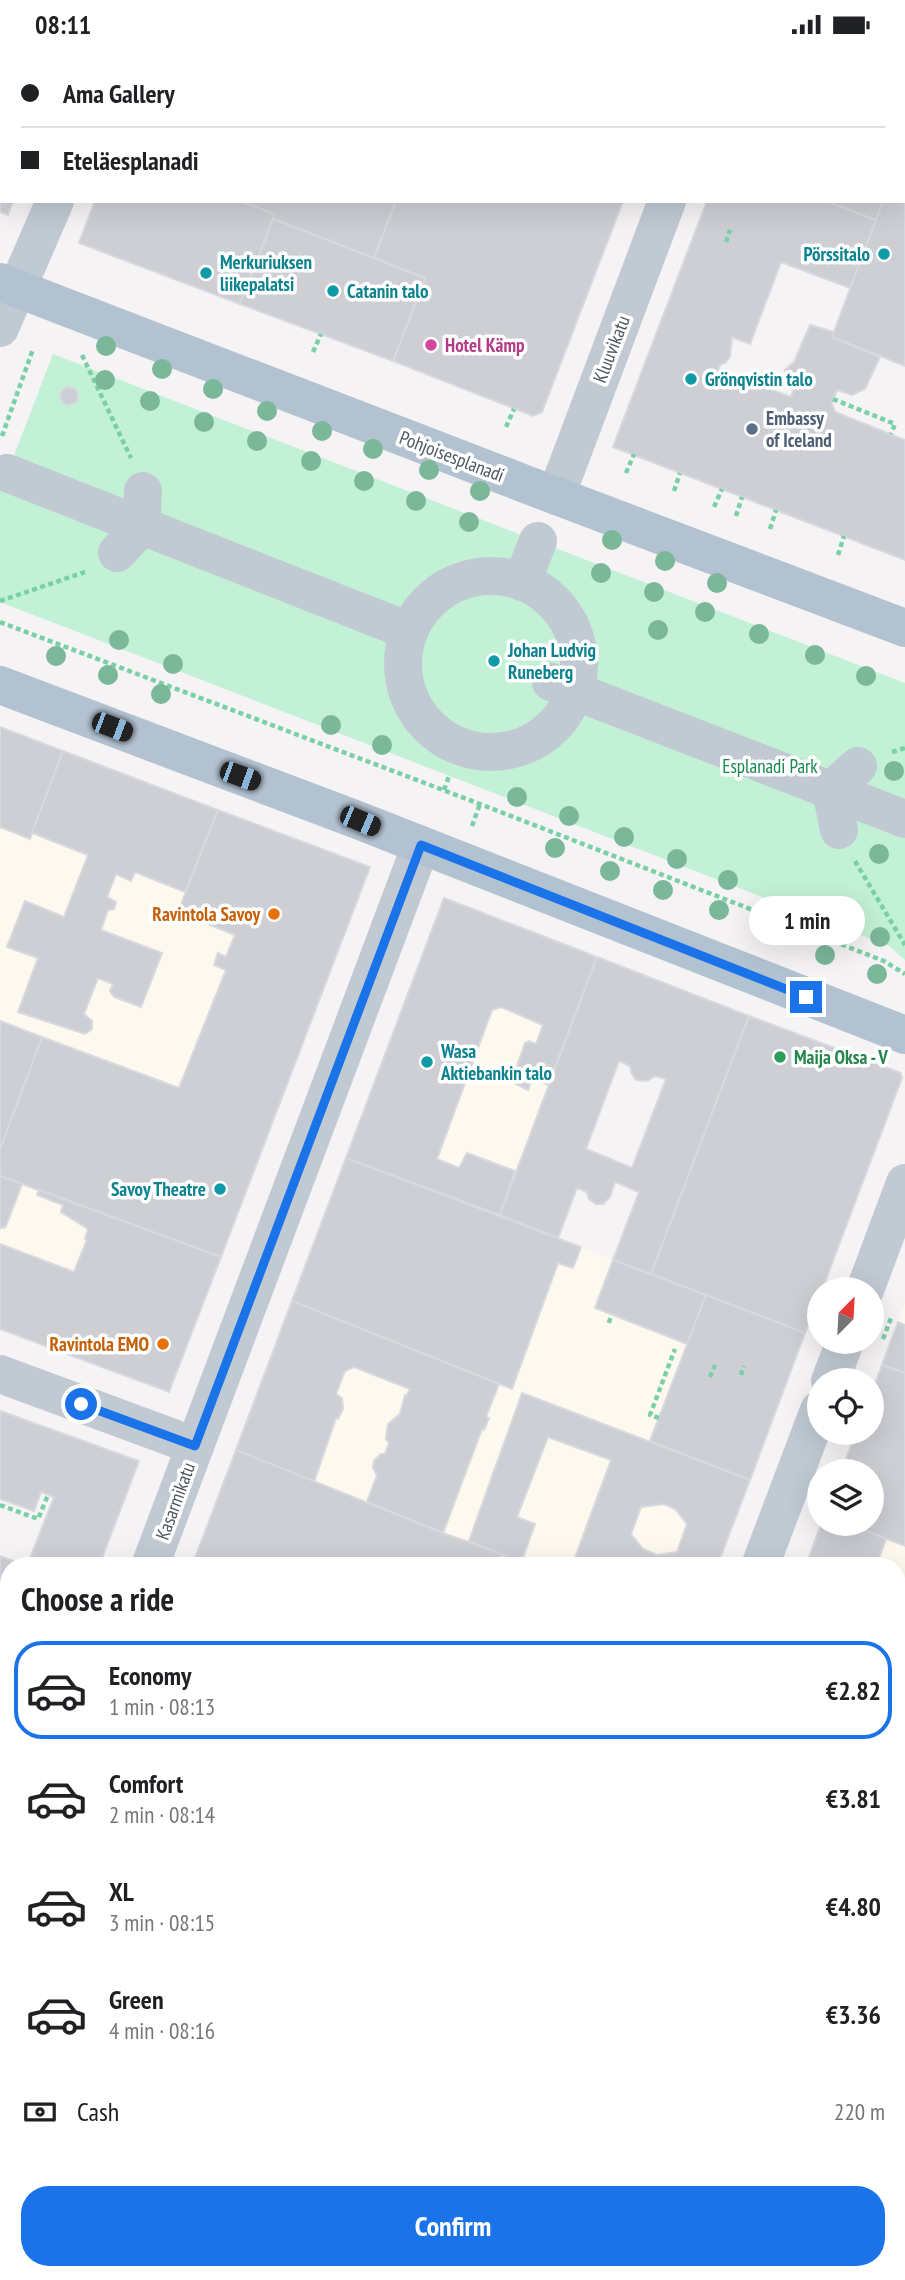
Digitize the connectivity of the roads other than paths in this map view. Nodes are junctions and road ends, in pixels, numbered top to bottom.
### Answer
1 (54, 203) edge
2 (666, 203) edge
3 (23, 291) edge
4 (0, 328) edge
5 (4, 457) edge
6 (555, 496) junction
7 (538, 541) dead end
8 (522, 582) junction
9 (905, 628) edge
10 (409, 631) junction
11 (0, 685) edge
12 (562, 687) junction
13 (845, 778) junction
14 (905, 819) edge
15 (839, 829) road end
16 (421, 845) junction
17 (905, 1035) edge
18 (905, 1184) edge
19 (870, 1277) edge
20 (0, 1374) edge
21 (807, 1442) edge
22 (195, 1446) junction
23 (153, 1557) edge
24 (763, 1557) edge

1 - 3 street
2 - 6 street, Kluuvikatu
3 - 4 street
3 - 6 main road, Pohjoisesplanadi
5 - 10 street
6 - 9 main road, Pohjoisesplanadi
7 - 8 street
8 - 10 street
8 - 12 street
10 - 12 street
11 - 16 main road
12 - 13 street
13 - 14 street
13 - 15 street
16 - 17 main road
16 - 22 street, Kasarmikatu
18 - 19 street
20 - 22 street
21 - 24 street
22 - 23 street, Kasarmikatu

